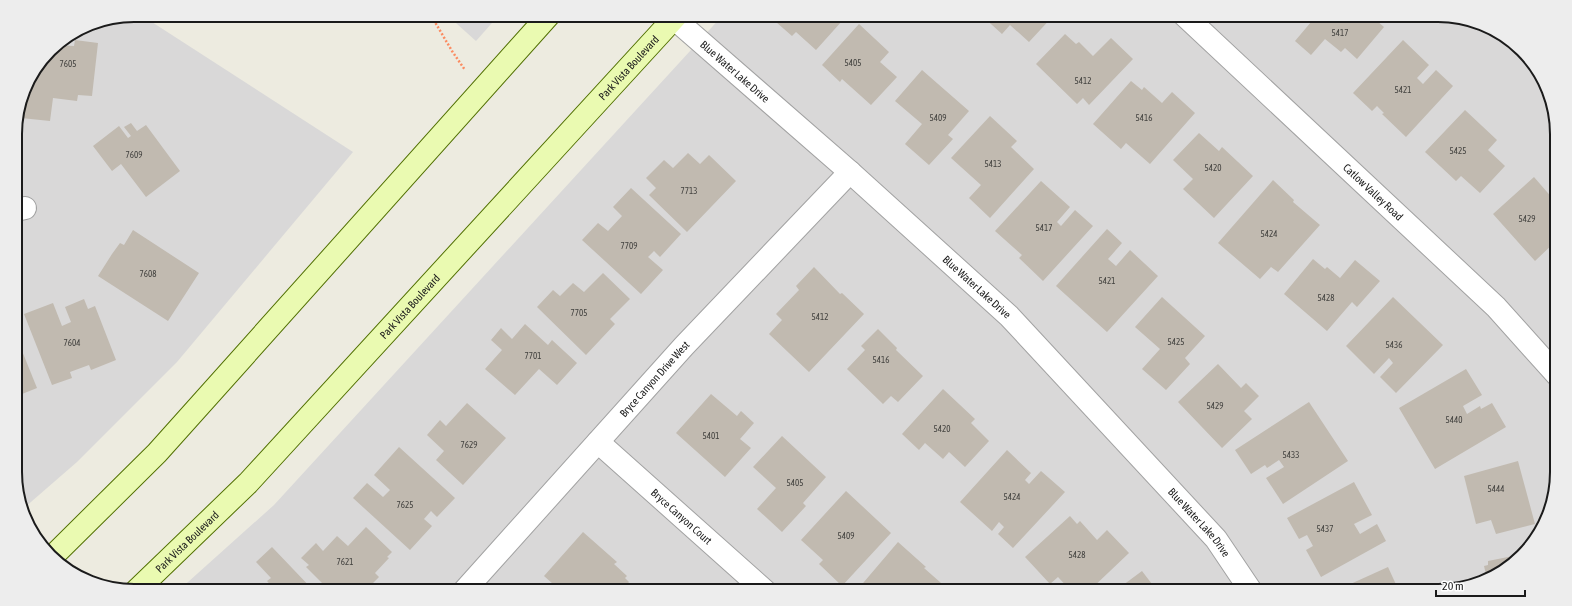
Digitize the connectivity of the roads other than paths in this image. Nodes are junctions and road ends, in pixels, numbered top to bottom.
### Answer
1 (543, 22) edge
2 (669, 22) edge
3 (681, 22) edge
4 (1191, 22) edge
5 (850, 172) junction
6 (1550, 367) edge
7 (598, 442) junction
8 (56, 552) edge
9 (143, 584) edge
10 (470, 584) edge
11 (757, 584) edge
12 (1246, 584) edge

1 - 8 main road
2 - 9 main road, Park Vista Boulevard
3 - 5 street, Blue Water Lake Drive
4 - 6 street, Catlow Valley Road
5 - 7 street, Bryce Canyon Drive West
5 - 12 street, Blue Water Lake Drive
7 - 10 street, Bryce Canyon Drive West
7 - 11 street, Bryce Canyon Court

